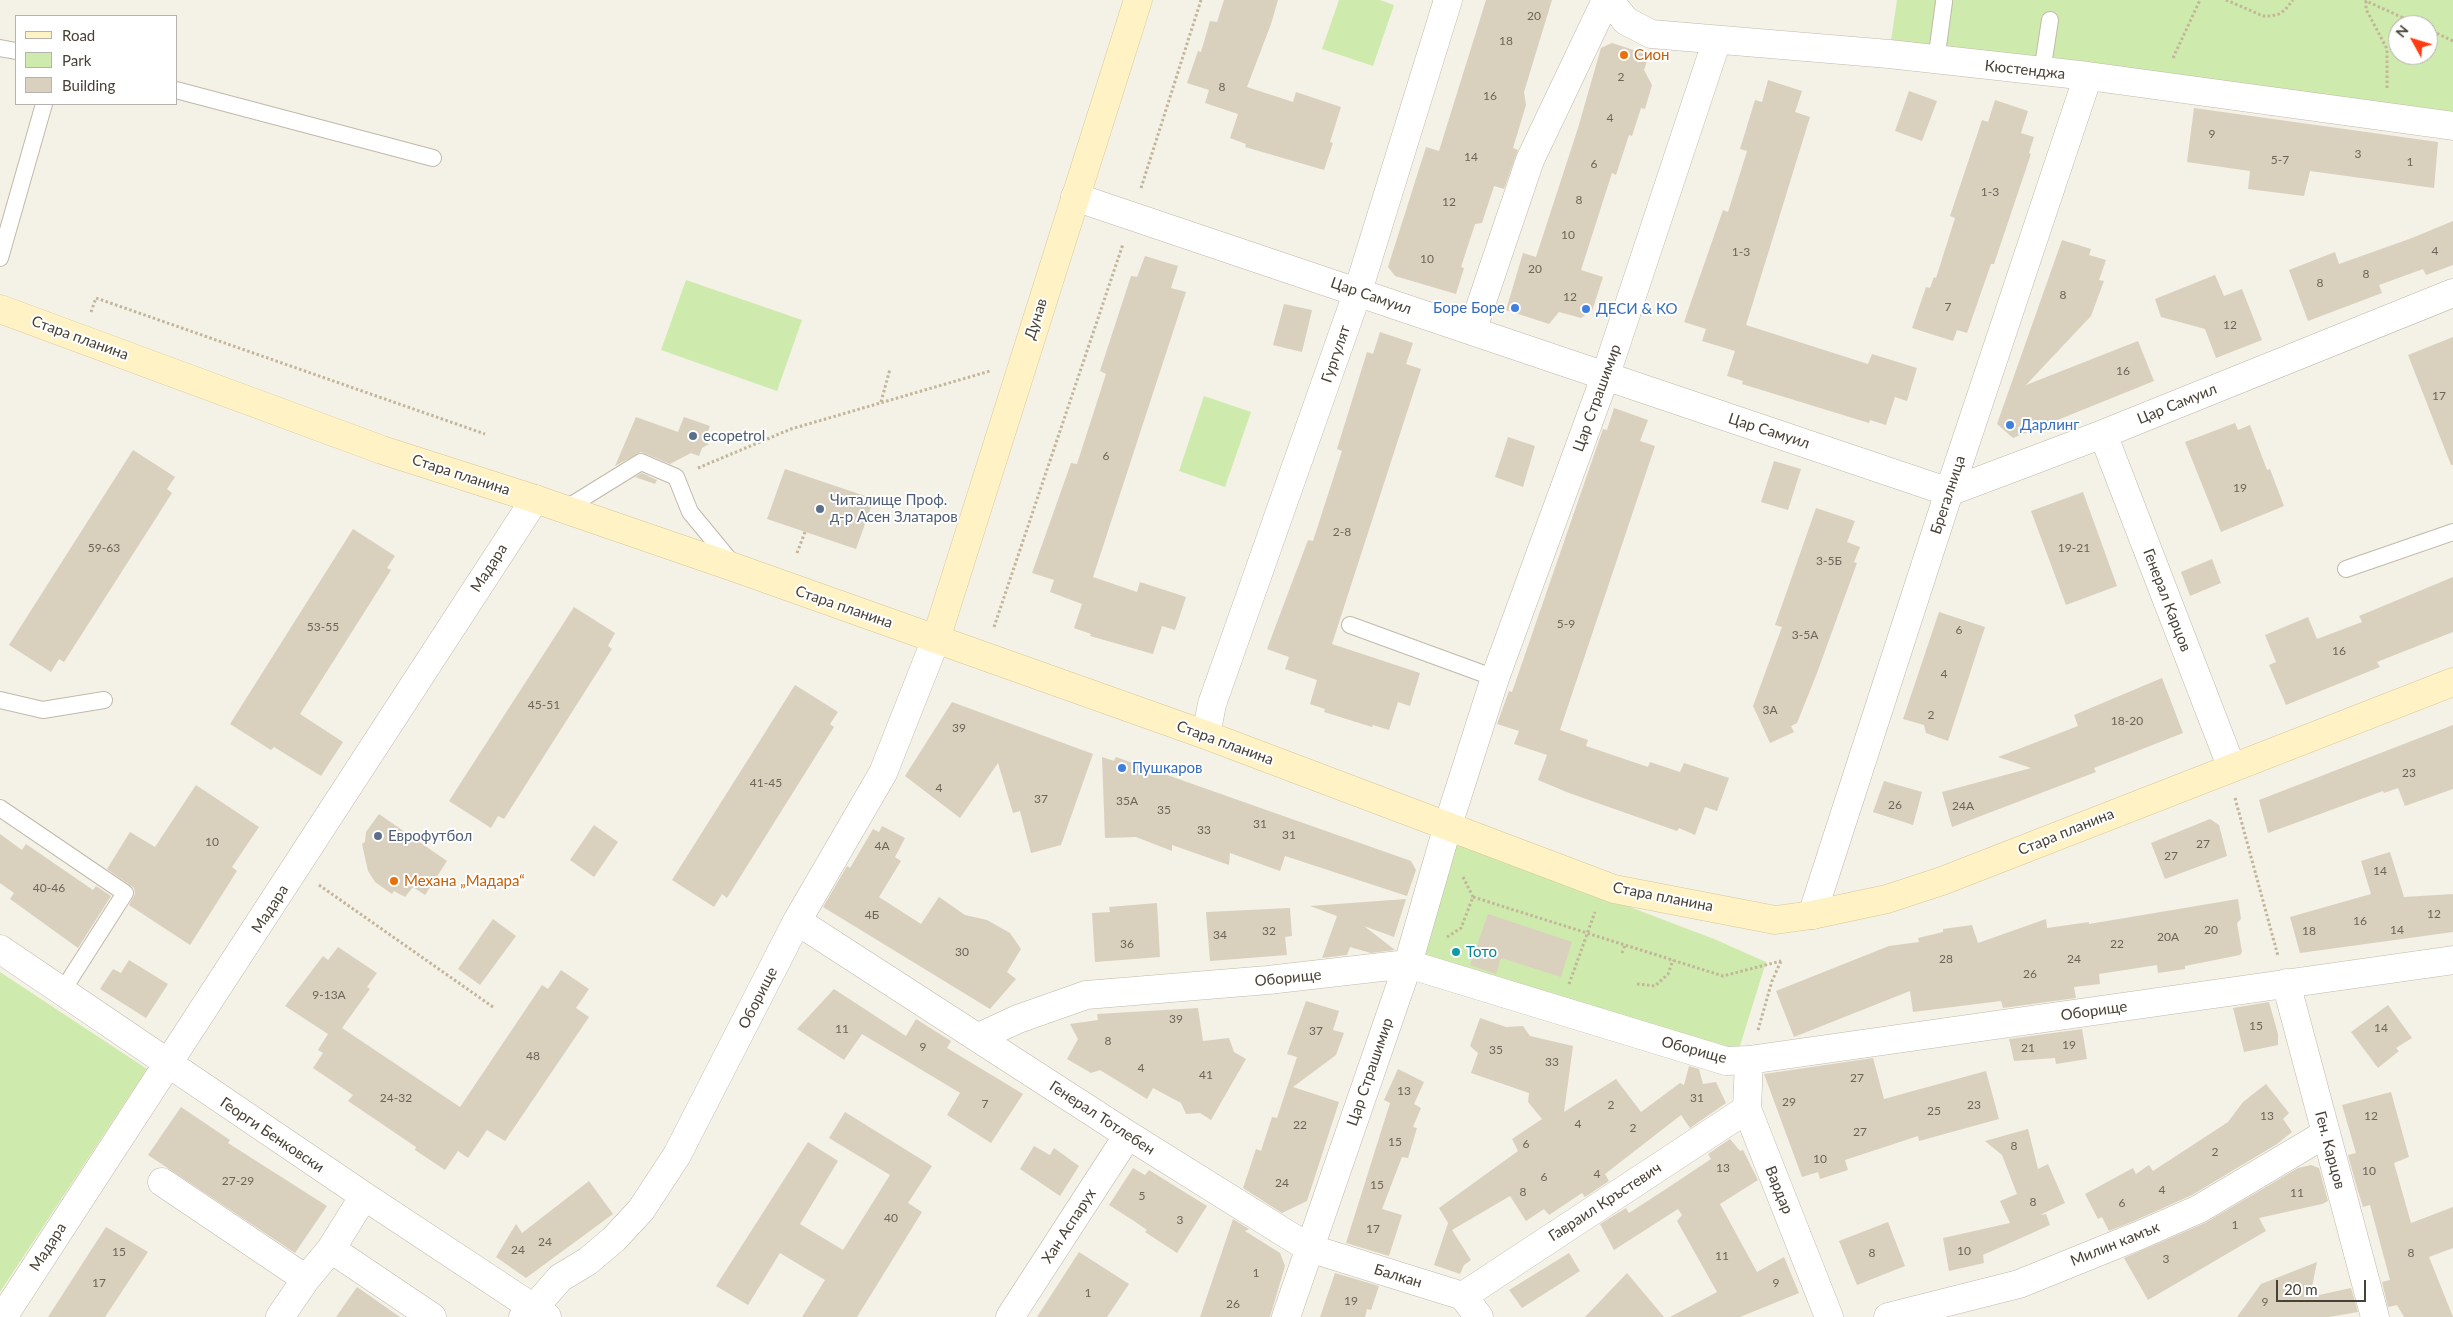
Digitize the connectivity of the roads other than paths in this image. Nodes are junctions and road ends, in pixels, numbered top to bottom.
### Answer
1 (1138, 0) edge
2 (1448, 0) edge
3 (1608, 0) edge
4 (1944, 2) dead end
5 (2050, 20) dead end
6 (1717, 40) junction
7 (0, 48) edge
8 (15, 51) edge
9 (1936, 61) junction
10 (2042, 72) junction
11 (2088, 76) junction
12 (178, 91) edge
13 (44, 105) edge
14 (2453, 126) edge
15 (433, 158) dead end
16 (1075, 196) junction
17 (0, 258) edge
18 (1358, 291) junction
19 (2453, 293) edge
20 (0, 309) edge
21 (1472, 331) junction
22 (1605, 377) junction
23 (2103, 434) junction
24 (1949, 492) junction
25 (534, 498) junction
26 (565, 509) junction
27 (2453, 532) edge
28 (736, 568) junction
29 (2346, 569) dead end
30 (1350, 626) dead end
31 (936, 639) junction
32 (1495, 678) junction
33 (2453, 682) edge
34 (0, 700) edge
35 (104, 700) dead end
36 (1206, 735) junction
37 (2231, 766) junction
38 (0, 808) edge
39 (1448, 825) junction
40 (1812, 915) junction
41 (797, 921) junction
42 (0, 948) edge
43 (1409, 959) junction
44 (2453, 960) edge
45 (2286, 983) junction
46 (63, 990) junction
47 (979, 1037) junction
48 (1749, 1060) junction
49 (168, 1064) junction
50 (1747, 1109) junction
51 (2326, 1134) junction
52 (1128, 1135) junction
53 (162, 1182) dead end
54 (364, 1196) junction
55 (1309, 1248) junction
56 (332, 1249) junction
57 (306, 1279) junction
58 (1471, 1307) edge
59 (535, 1314) edge
60 (2, 1317) edge
61 (280, 1317) edge
62 (432, 1317) edge
63 (1010, 1317) edge
64 (1286, 1317) edge
65 (1830, 1317) edge
66 (1888, 1317) edge
67 (2375, 1317) edge

1 - 16 main road, Дунав
2 - 18 street, Гургулят
3 - 6 street, Кюстенджа
3 - 21 street
4 - 9 lane
5 - 10 lane
6 - 9 street, Кюстенджа
6 - 22 street, Цар Страшимир
7 - 8 lane
9 - 10 street, Кюстенджа
10 - 11 street, Кюстенджа
11 - 14 street, Кюстенджа
11 - 24 street, Брегалница
12 - 15 lane
13 - 17 lane
16 - 18 street, Цар Самуил
16 - 31 main road, Дунав
18 - 21 street, Цар Самуил
18 - 36 street, Гургулят
19 - 23 street, Цар Самуил
20 - 25 main road, Стара планина
21 - 22 street, Цар Самуил
22 - 24 street, Цар Самуил
22 - 32 street, Цар Страшимир
23 - 24 street, Цар Самуил
23 - 37 street, Генерал Карцов
24 - 40 street, Брегалница
25 - 26 main road, Стара планина
25 - 49 street, Мадара
26 - 28 main road, Стара планина
26 - 28 lane
27 - 29 lane
28 - 31 main road, Стара планина
30 - 32 lane
31 - 36 main road, Стара планина
31 - 41 street, Оборище
32 - 39 street, Цар Страшимир
33 - 37 main road, Стара планина
34 - 35 lane
36 - 39 main road, Стара планина
37 - 40 main road, Стара планина
38 - 46 lane
39 - 40 main road, Стара планина
39 - 43 street, Цар Страшимир
41 - 47 street, Генерал Тотлебен
41 - 59 street, Оборище
42 - 46 street, Георги Бенковски
43 - 47 street, Оборище
43 - 48 street, Оборище
43 - 55 street, Цар Страшимир
44 - 45 street, Оборище
45 - 48 street, Оборище
45 - 51 street, Ген. Карцов
46 - 49 street, Георги Бенковски
47 - 52 street, Генерал Тотлебен
48 - 50 street, Вардар
49 - 54 street, Георги Бенковски
49 - 60 street, Мадара
50 - 58 street, Гавраил Кръстевич
50 - 65 street, Вардар
51 - 66 street, Милин камък
51 - 67 street, Ген. Карцов
52 - 55 street, Генерал Тотлебен
52 - 63 street, Хан Аспарух
53 - 57 street
54 - 56 street
54 - 59 street, Георги Бенковски
55 - 58 street, Балкан
55 - 64 street, Цар Страшимир
56 - 57 street
56 - 62 street
57 - 61 street

